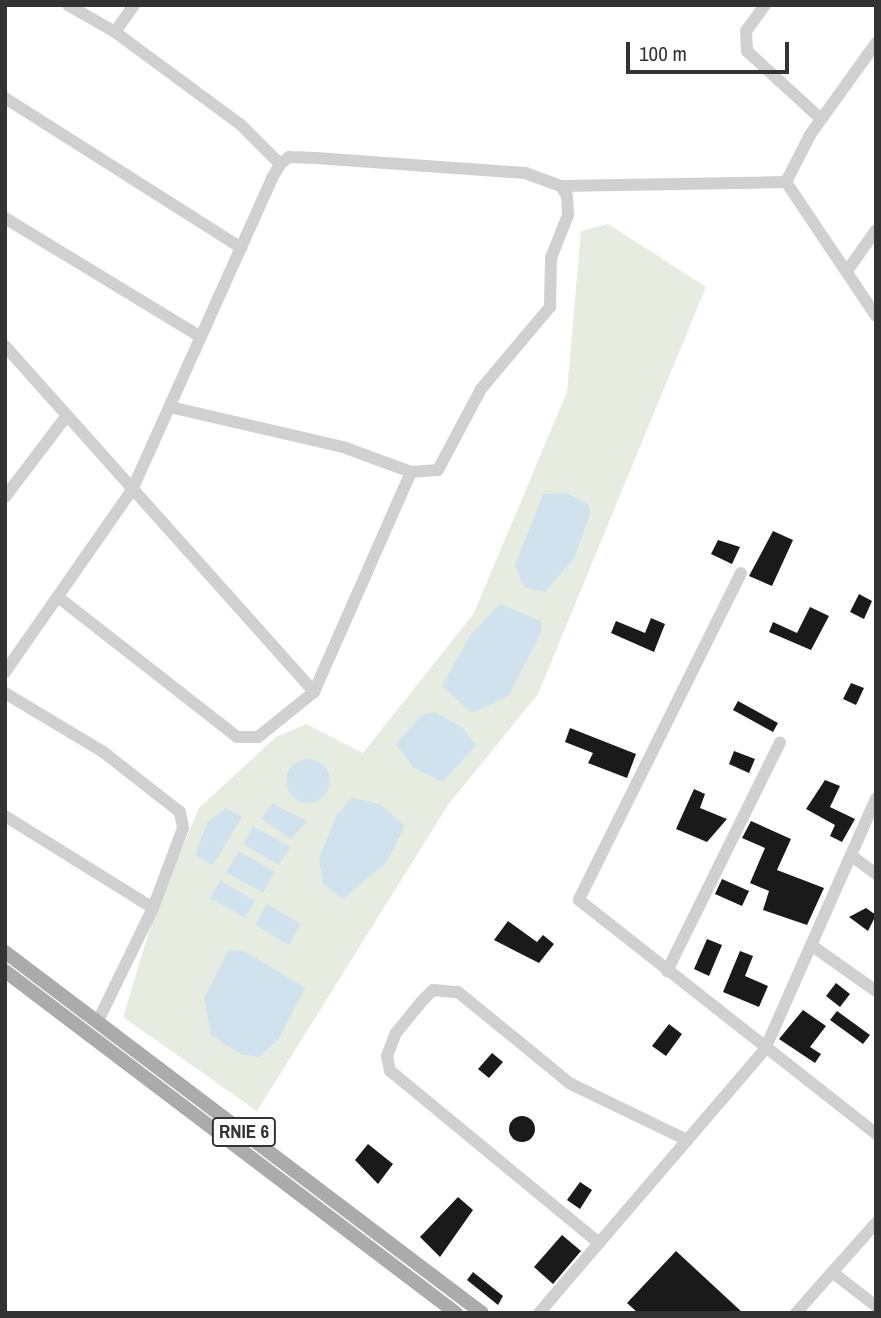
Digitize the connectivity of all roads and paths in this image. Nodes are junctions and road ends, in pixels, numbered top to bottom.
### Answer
1 (68, 5) edge
2 (134, 5) edge
3 (765, 5) edge
4 (115, 32) junction
5 (876, 43) edge
6 (5, 98) edge
7 (821, 119) junction
8 (280, 164) junction
9 (786, 182) junction
10 (561, 186) junction
11 (5, 218) edge
12 (876, 230) edge
13 (241, 248) junction
14 (847, 271) junction
15 (876, 316) edge
16 (201, 337) junction
17 (5, 346) edge
18 (170, 407) junction
19 (65, 418) junction
20 (411, 472) junction
21 (132, 490) junction
22 (5, 497) edge
23 (741, 572) dead end
24 (58, 597) junction
25 (5, 672) edge
26 (314, 692) junction
27 (5, 693) edge
28 (780, 742) dead end
29 (876, 799) edge
30 (5, 816) edge
31 (852, 856) junction
32 (876, 874) edge
33 (153, 908) junction
34 (811, 945) junction
35 (5, 952) edge
36 (5, 971) edge
37 (667, 971) junction
38 (876, 991) edge
39 (98, 1021) junction
40 (765, 1049) junction
41 (876, 1134) edge
42 (687, 1140) junction
43 (876, 1223) edge
44 (599, 1243) junction
45 (832, 1272) junction
46 (876, 1306) edge
47 (456, 1313) edge
48 (482, 1313) edge
49 (539, 1313) edge
50 (796, 1313) edge

1 - 4 street
2 - 4 street
3 - 7 street
4 - 8 street
5 - 7 street
6 - 13 street
7 - 9 street
8 - 10 street
8 - 13 street
9 - 10 street
9 - 14 street
10 - 20 street
11 - 16 street
12 - 14 street
13 - 16 street
14 - 15 street
16 - 18 street
17 - 19 street
18 - 20 street
18 - 21 street
19 - 21 street
19 - 22 street
20 - 26 street
21 - 24 street
21 - 26 street
23 - 37 street
24 - 25 street
24 - 26 street
27 - 33 street
28 - 37 street
29 - 31 street
30 - 33 street
31 - 32 street
31 - 34 street
33 - 39 street
34 - 38 street
34 - 40 street
35 - 39 main road, RNIE 6
36 - 47 main road, RNIE 6
37 - 40 street
39 - 48 main road, RNIE 6
40 - 41 street
40 - 42 street
42 - 44 street
42 - 44 street
43 - 45 street
44 - 49 street
45 - 46 street
45 - 50 street

